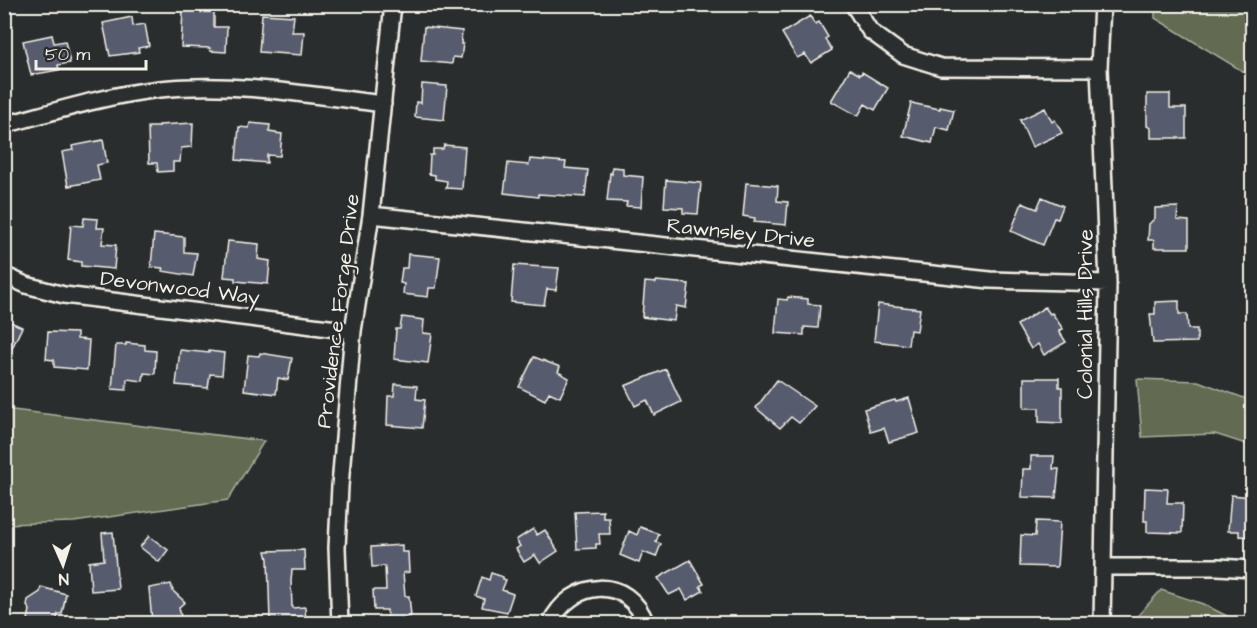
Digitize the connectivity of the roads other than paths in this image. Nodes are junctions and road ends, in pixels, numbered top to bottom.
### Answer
1 (393, 4) edge
2 (853, 4) edge
3 (1102, 4) edge
4 (1099, 68) junction
5 (384, 104) junction
6 (4, 125) edge
7 (371, 215) junction
8 (4, 275) edge
9 (1108, 283) junction
10 (352, 331) junction
11 (1104, 567) junction
12 (1252, 569) edge
13 (340, 624) edge
14 (550, 624) edge
15 (646, 624) edge
16 (1102, 624) edge

1 - 5 street, Providence Forge Drive
2 - 4 street
3 - 4 street, Colonial Hills Drive
4 - 9 street, Colonial Hills Drive
5 - 6 street
5 - 7 street, Providence Forge Drive
7 - 9 street, Rawnsley Drive
7 - 10 street, Providence Forge Drive
8 - 10 street, Devonwood Way
9 - 11 street, Colonial Hills Drive
10 - 13 street, Providence Forge Drive
11 - 12 street
11 - 16 street, Colonial Hills Drive
14 - 15 street

